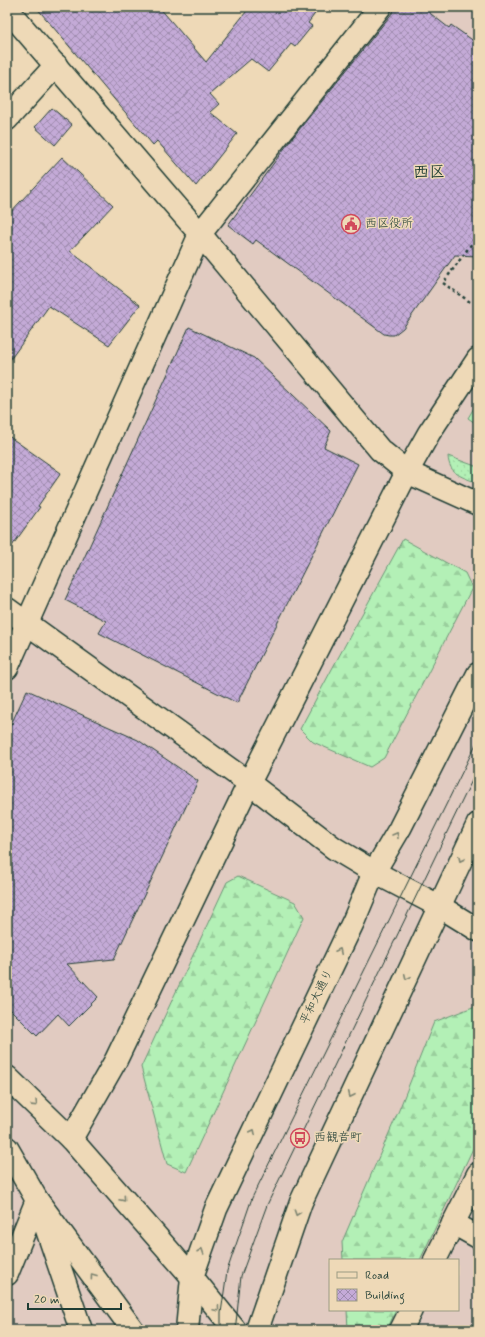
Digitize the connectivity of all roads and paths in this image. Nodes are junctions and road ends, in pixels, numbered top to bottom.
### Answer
1 (380, 7) edge
2 (7, 9) edge
3 (56, 65) junction
4 (7, 119) edge
5 (200, 234) junction
6 (478, 235) edge
7 (470, 302) dead end
8 (478, 359) edge
9 (407, 472) junction
10 (478, 504) edge
11 (7, 609) edge
12 (27, 623) junction
13 (7, 668) edge
14 (478, 674) edge
15 (248, 783) junction
16 (478, 824) edge
17 (374, 872) junction
18 (440, 906) junction
19 (478, 930) edge
20 (7, 1077) edge
21 (71, 1139) junction
22 (7, 1148) edge
23 (478, 1174) edge
24 (36, 1200) junction
25 (453, 1223) junction
26 (478, 1237) edge
27 (435, 1259) edge
28 (7, 1274) edge
29 (192, 1277) junction
30 (410, 1311) edge
31 (81, 1330) edge
32 (133, 1330) edge
33 (187, 1330) edge
34 (235, 1330) edge
35 (257, 1330) edge
36 (401, 1330) edge

1 - 5 street
2 - 3 street
3 - 4 street
3 - 5 street
5 - 9 street
5 - 12 street
6 - 7 path
8 - 9 street
9 - 10 street
9 - 15 street
11 - 12 street
12 - 13 street
12 - 15 street
17 -> 14 street, 平和大通り
15 - 17 street
15 - 21 street
16 -> 18 street
17 - 18 street
29 -> 17 street, 平和大通り
18 - 19 street
18 -> 35 street
20 -> 21 street
21 -> 29 street
22 - 24 street
23 - 25 street
24 - 28 street
24 - 31 street
32 -> 24 street
25 - 26 street
25 - 27 street
29 - 33 street, 平和大通り
29 -> 34 street
30 - 36 street

